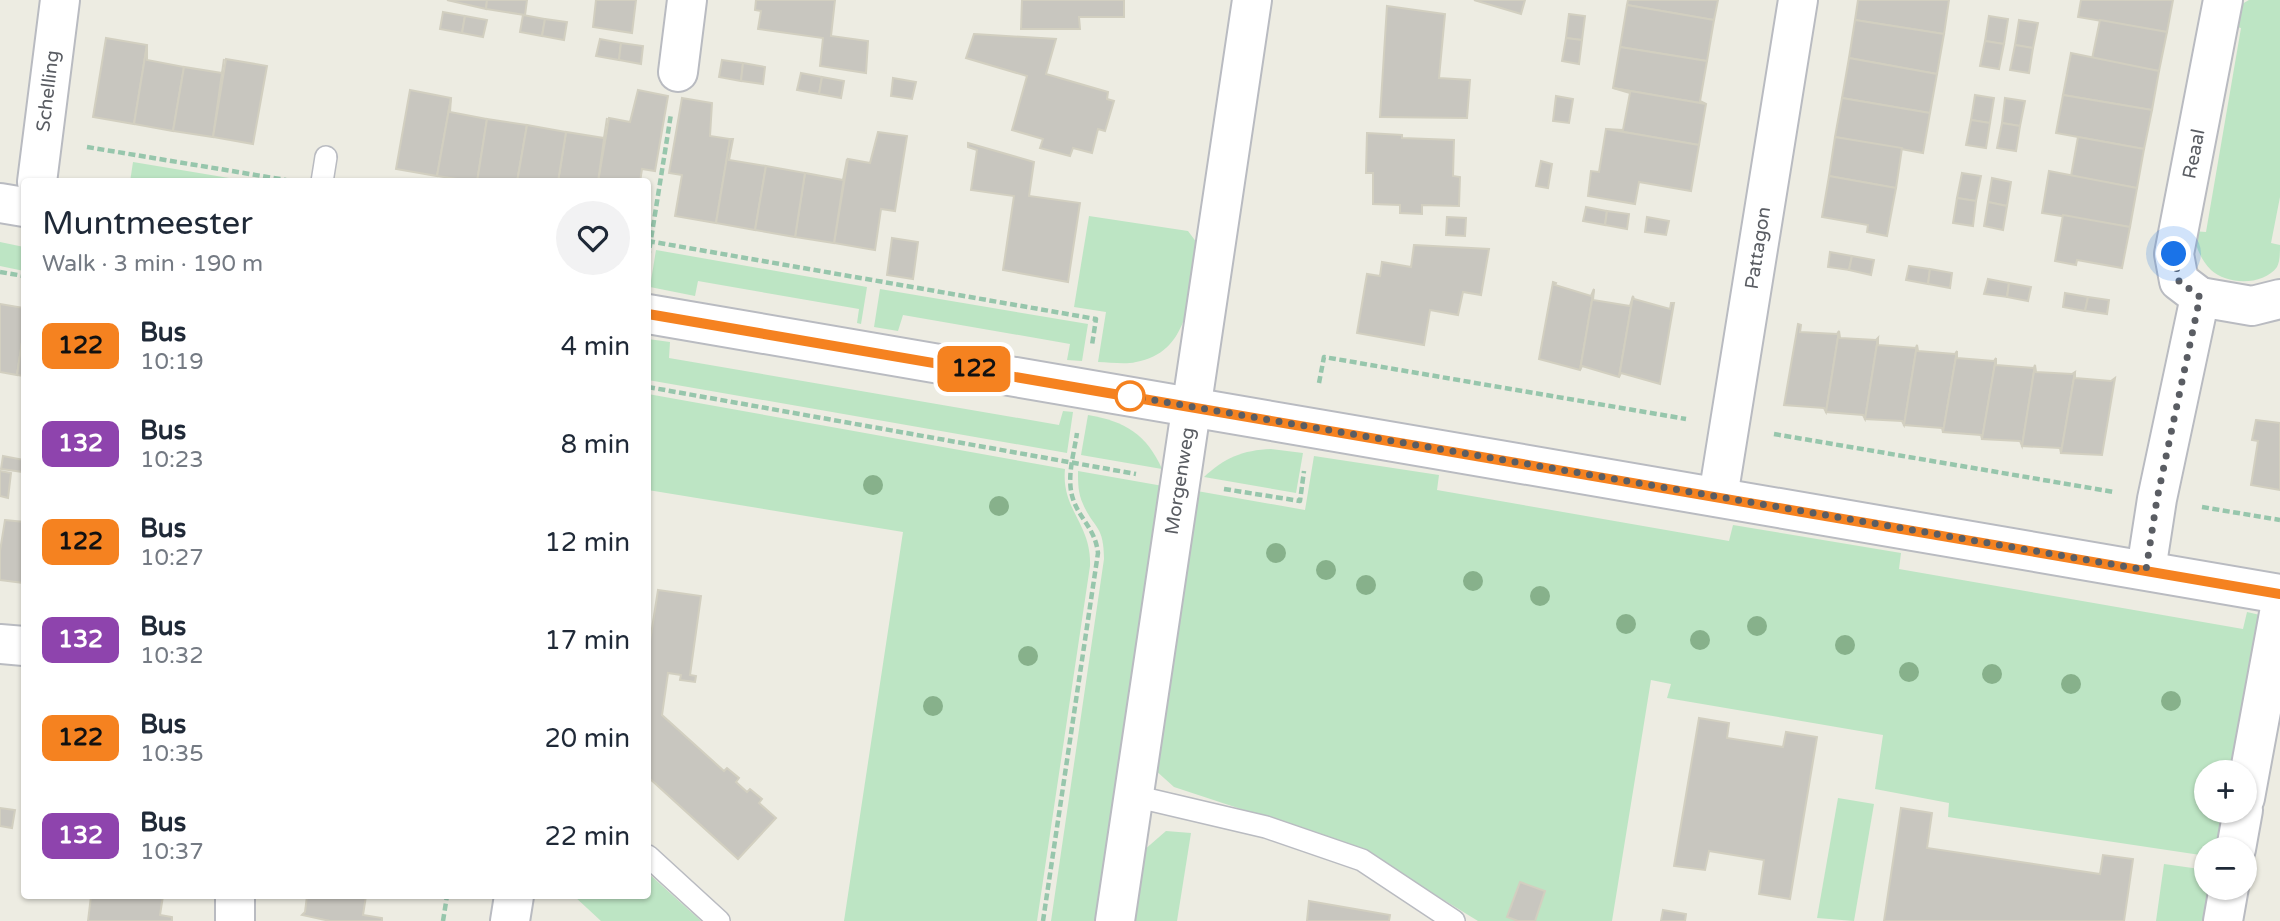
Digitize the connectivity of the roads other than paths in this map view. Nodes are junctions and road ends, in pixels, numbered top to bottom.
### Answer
1 (60, 0) edge
2 (687, 0) edge
3 (1252, 0) edge
4 (1798, 0) edge
5 (2223, 0) edge
6 (678, 72) road end
7 (326, 157) dead end
8 (37, 178) edge
9 (323, 178) edge
10 (0, 203) edge
11 (21, 206) edge
12 (2200, 297) junction
13 (2280, 299) edge
14 (651, 315) edge
15 (1192, 407) junction
16 (1718, 497) junction
17 (2146, 570) junction
18 (2280, 594) edge
19 (2280, 608) edge
20 (0, 644) edge
21 (21, 646) edge
22 (2252, 760) edge
23 (1134, 796) junction
24 (651, 859) edge
25 (234, 899) edge
26 (514, 899) edge
27 (2227, 900) edge
28 (235, 921) edge
29 (510, 921) edge
30 (719, 921) edge
31 (1115, 921) edge
32 (1454, 921) edge
33 (2223, 921) edge

1 - 8 street, Schelling
2 - 6 street
3 - 15 street, Morgenweg
4 - 16 street, Pattagon
5 - 12 street, Reaal
7 - 9 lane
10 - 11 street
12 - 13 street
12 - 17 street
14 - 15 street
15 - 16 street
15 - 23 street, Morgenweg
16 - 17 street
17 - 18 street
19 - 22 street
20 - 21 street
23 - 31 street, Morgenweg
23 - 32 lane
24 - 30 lane
25 - 28 street
26 - 29 street
27 - 33 street

